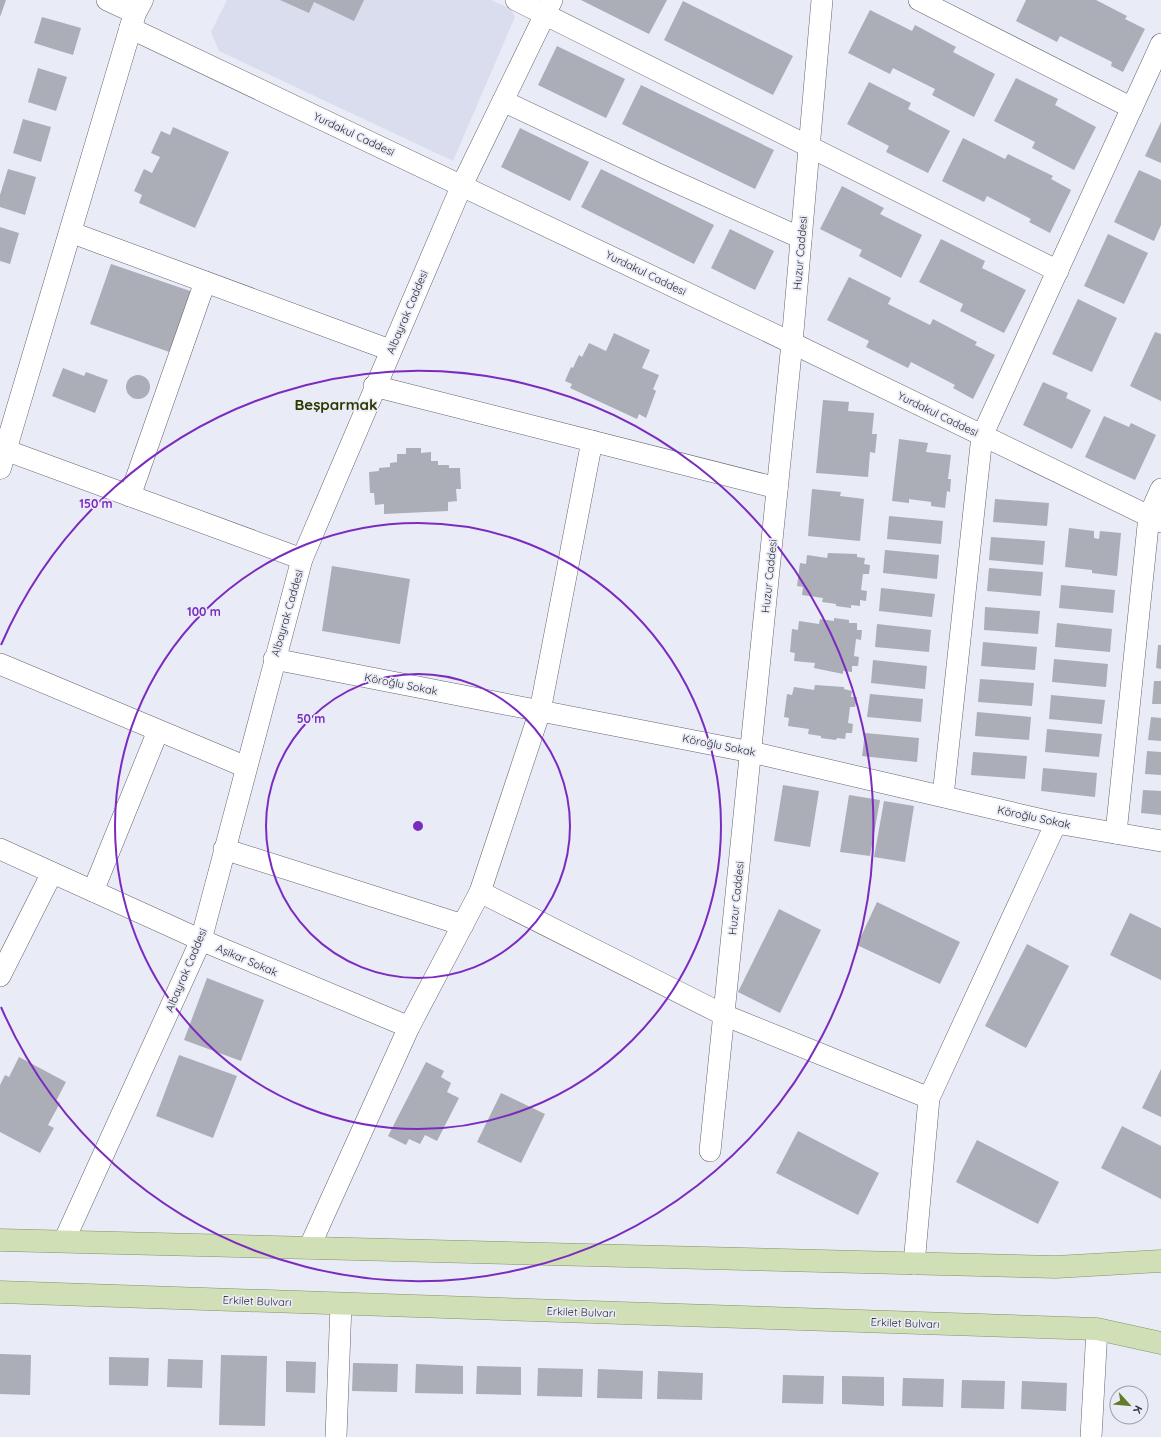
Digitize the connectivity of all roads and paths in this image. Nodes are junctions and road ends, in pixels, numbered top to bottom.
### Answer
1 (107, 0) edge
2 (516, 0) edge
3 (822, 0) edge
4 (919, 0) edge
5 (549, 7) edge
6 (136, 14) edge
7 (1161, 44) edge
8 (503, 101) junction
9 (1132, 108) junction
10 (809, 147) junction
11 (462, 185) junction
12 (70, 232) junction
13 (801, 238) junction
14 (1058, 271) junction
15 (205, 282) junction
16 (792, 343) junction
17 (390, 350) junction
18 (374, 386) junction
19 (982, 436) junction
20 (592, 441) junction
21 (2, 455) edge
22 (777, 488) junction
23 (1161, 490) edge
24 (130, 496) junction
25 (1155, 519) edge
26 (302, 560) junction
27 (274, 659) junction
28 (0, 664) edge
29 (540, 711) junction
30 (158, 731) junction
31 (751, 752) junction
32 (246, 767) junction
33 (943, 796) junction
34 (1056, 823) junction
35 (1116, 833) junction
36 (1161, 841) edge
37 (0, 849) edge
38 (224, 849) junction
39 (52, 873) junction
40 (93, 891) junction
41 (480, 892) junction
42 (463, 925) junction
43 (201, 940) junction
44 (0, 976) edge
45 (724, 1015) junction
46 (409, 1027) junction
47 (929, 1098) junction
48 (710, 1151) dead end
49 (0, 1240) edge
50 (64, 1241) junction
51 (309, 1248) junction
52 (1161, 1261) edge
53 (914, 1264) junction
54 (0, 1292) edge
55 (341, 1304) junction
56 (1097, 1329) junction
57 (1161, 1342) edge
58 (336, 1437) edge
59 (1091, 1437) edge

1 - 6 street, Yurdakul Caddesi
2 - 5 street
3 - 10 street, Huzur Caddesi
4 - 9 street
5 - 8 street, Albayrak Caddesi
5 - 10 street
6 - 11 street, Yurdakul Caddesi
6 - 12 street
7 - 9 street
8 - 11 street, Albayrak Caddesi
8 - 13 street
9 - 14 street
10 - 13 street, Huzur Caddesi
10 - 14 street
11 - 16 street, Yurdakul Caddesi
11 - 17 street, Albayrak Caddesi
12 - 15 street
12 - 21 street
13 - 16 street, Huzur Caddesi
14 - 19 street
15 - 17 street
15 - 24 street
16 - 19 street, Yurdakul Caddesi
16 - 22 street, Huzur Caddesi
17 - 18 street, Albayrak Caddesi
18 - 20 street
18 - 26 street, Albayrak Caddesi
19 - 25 street, Yurdakul Caddesi
19 - 33 street
20 - 22 street
20 - 29 street
21 - 24 street
22 - 31 street, Huzur Caddesi
23 - 25 street
24 - 26 street
25 - 35 street
26 - 27 street, Albayrak Caddesi
27 - 29 street, Köroğlu Sokak
27 - 32 street, Albayrak Caddesi
28 - 30 street
29 - 31 street, Köroğlu Sokak
29 - 41 street
30 - 32 street
30 - 40 street
31 - 33 street, Köroğlu Sokak
31 - 45 street, Huzur Caddesi
32 - 38 street, Albayrak Caddesi
33 - 34 street, Köroğlu Sokak
34 - 35 street, Köroğlu Sokak
34 - 47 street
35 - 36 street, Köroğlu Sokak
37 - 39 street, Aşikar Sokak
38 - 42 street
38 - 43 street, Albayrak Caddesi
39 - 40 street, Aşikar Sokak
39 - 44 street
40 - 43 street, Aşikar Sokak
41 - 42 street
41 - 45 street
42 - 46 street
43 - 46 street, Aşikar Sokak
43 - 50 street, Albayrak Caddesi
45 - 47 street
45 - 48 street, Huzur Caddesi
46 - 51 street
47 - 53 street
49 - 50 main road
50 - 51 main road
51 - 53 main road
52 - 53 main road
54 - 55 main road, Erkilet Bulvarı
55 - 56 main road, Erkilet Bulvarı
55 - 58 street
56 - 57 main road, Erkilet Bulvarı
56 - 59 street

